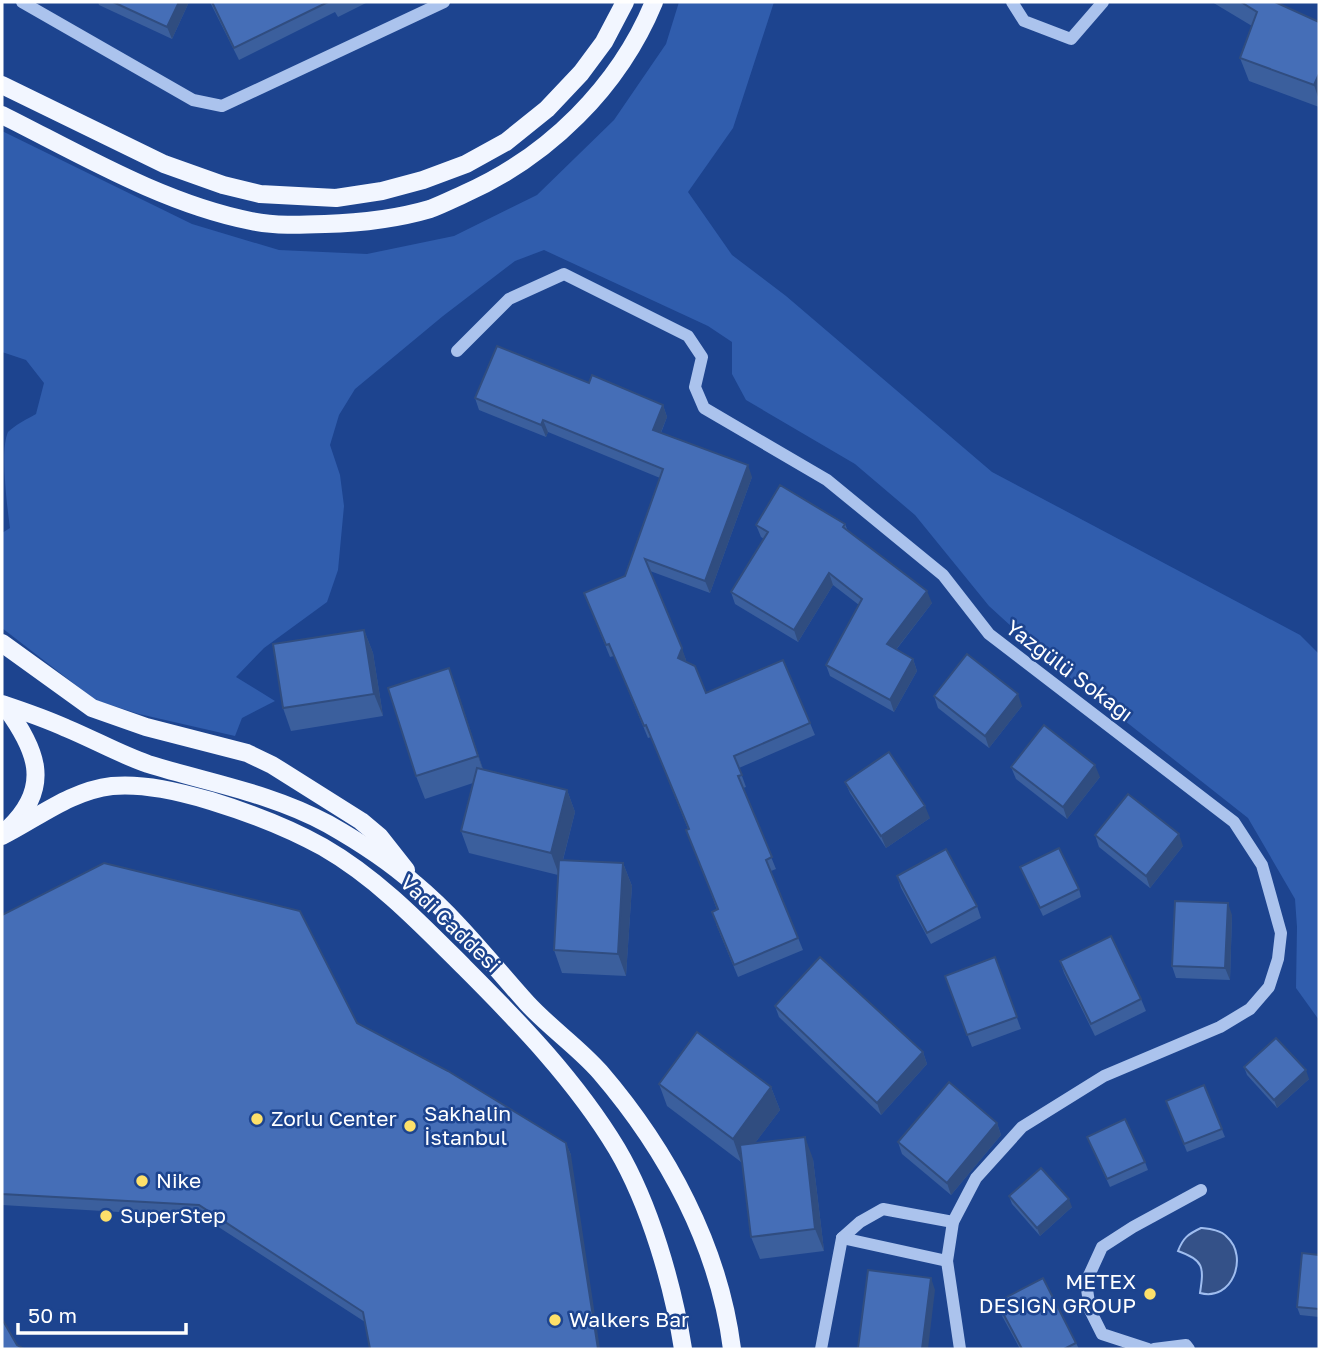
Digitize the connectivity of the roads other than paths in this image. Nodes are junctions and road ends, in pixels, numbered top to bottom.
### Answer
1 (22, 2) edge
2 (444, 2) edge
3 (625, 2) edge
4 (654, 2) edge
5 (1012, 2) edge
6 (1103, 2) edge
7 (2, 85) edge
8 (2, 115) edge
9 (457, 351) dead end
10 (2, 643) edge
11 (3, 705) edge
12 (2, 835) edge
13 (416, 884) junction
14 (1201, 1191) dead end
15 (954, 1222) junction
16 (842, 1238) junction
17 (947, 1261) junction
18 (683, 1349) edge
19 (732, 1349) edge
20 (821, 1349) edge
21 (960, 1349) edge
22 (1148, 1349) edge
23 (1154, 1349) edge
24 (1189, 1349) edge

1 - 2 street
3 - 7 main road
4 - 8 main road
5 - 6 street
9 - 15 street, Yazgülü Sokağı
10 - 13 main road
11 - 12 main road
11 - 13 main road
12 - 18 main road, Vadi Caddesi
13 - 19 main road, Vadi Caddesi
14 - 22 street
15 - 16 street
15 - 17 street, Yazgülü Sokağı
16 - 17 street
16 - 20 street
17 - 21 street, Yazgülü Sokağı
23 - 24 street

